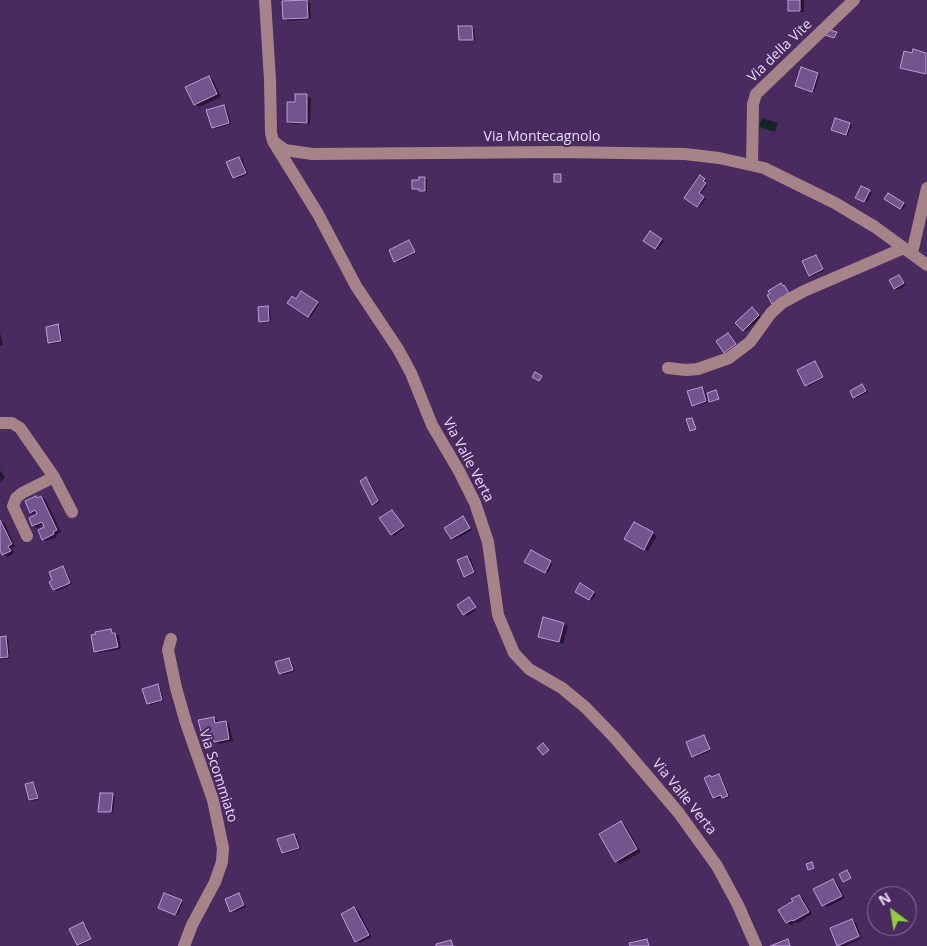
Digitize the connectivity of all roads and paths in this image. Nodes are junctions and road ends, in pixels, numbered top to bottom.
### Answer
1 (265, 0) edge
2 (854, 0) edge
3 (273, 141) junction
4 (752, 164) junction
5 (927, 188) edge
6 (908, 251) junction
7 (927, 265) edge
8 (668, 368) dead end
9 (0, 424) edge
10 (54, 477) junction
11 (72, 512) dead end
12 (27, 536) dead end
13 (171, 639) dead end
14 (184, 946) edge
15 (756, 946) edge

1 - 3 street
2 - 4 street, Via della Vite
3 - 4 street, Via Montecagnolo
3 - 15 street, Via Valle Verta
4 - 6 street, Via Montecagnolo
5 - 6 street
6 - 7 street, Via Montecagnolo
6 - 8 street
9 - 10 street
10 - 11 street
10 - 12 street
13 - 14 street, Via Scommiato

